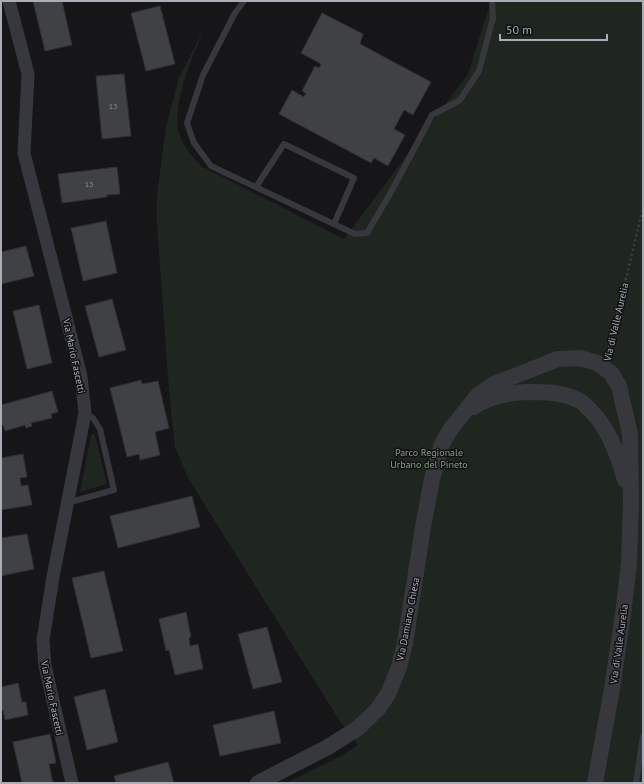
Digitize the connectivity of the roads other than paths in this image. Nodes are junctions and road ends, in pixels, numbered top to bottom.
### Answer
1 (9, 1) edge
2 (244, 1) edge
3 (492, 1) edge
4 (256, 187) junction
5 (334, 224) junction
6 (605, 367) joint
7 (579, 400) joint
8 (85, 413) junction
9 (461, 416) junction
10 (67, 503) junction
11 (631, 503) junction
12 (643, 736) edge
13 (72, 783) edge
14 (258, 783) edge
15 (596, 783) edge
16 (636, 783) edge

1 - 8 street, Via Mario Fascetti
2 - 4 lane
3 - 5 lane
4 - 5 lane
4 - 5 lane
6 - 9 street, Via Damiano Chiesa
6 - 11 street, Via di Valle Aurelia
7 - 9 street, Via Damiano Chiesa
7 - 11 street, Via di Valle Aurelia
8 - 10 street, Via Mario Fascetti
8 - 10 lane
9 - 14 street, Via Damiano Chiesa
10 - 13 street, Via Mario Fascetti
11 - 15 street, Via di Valle Aurelia
12 - 16 lane

